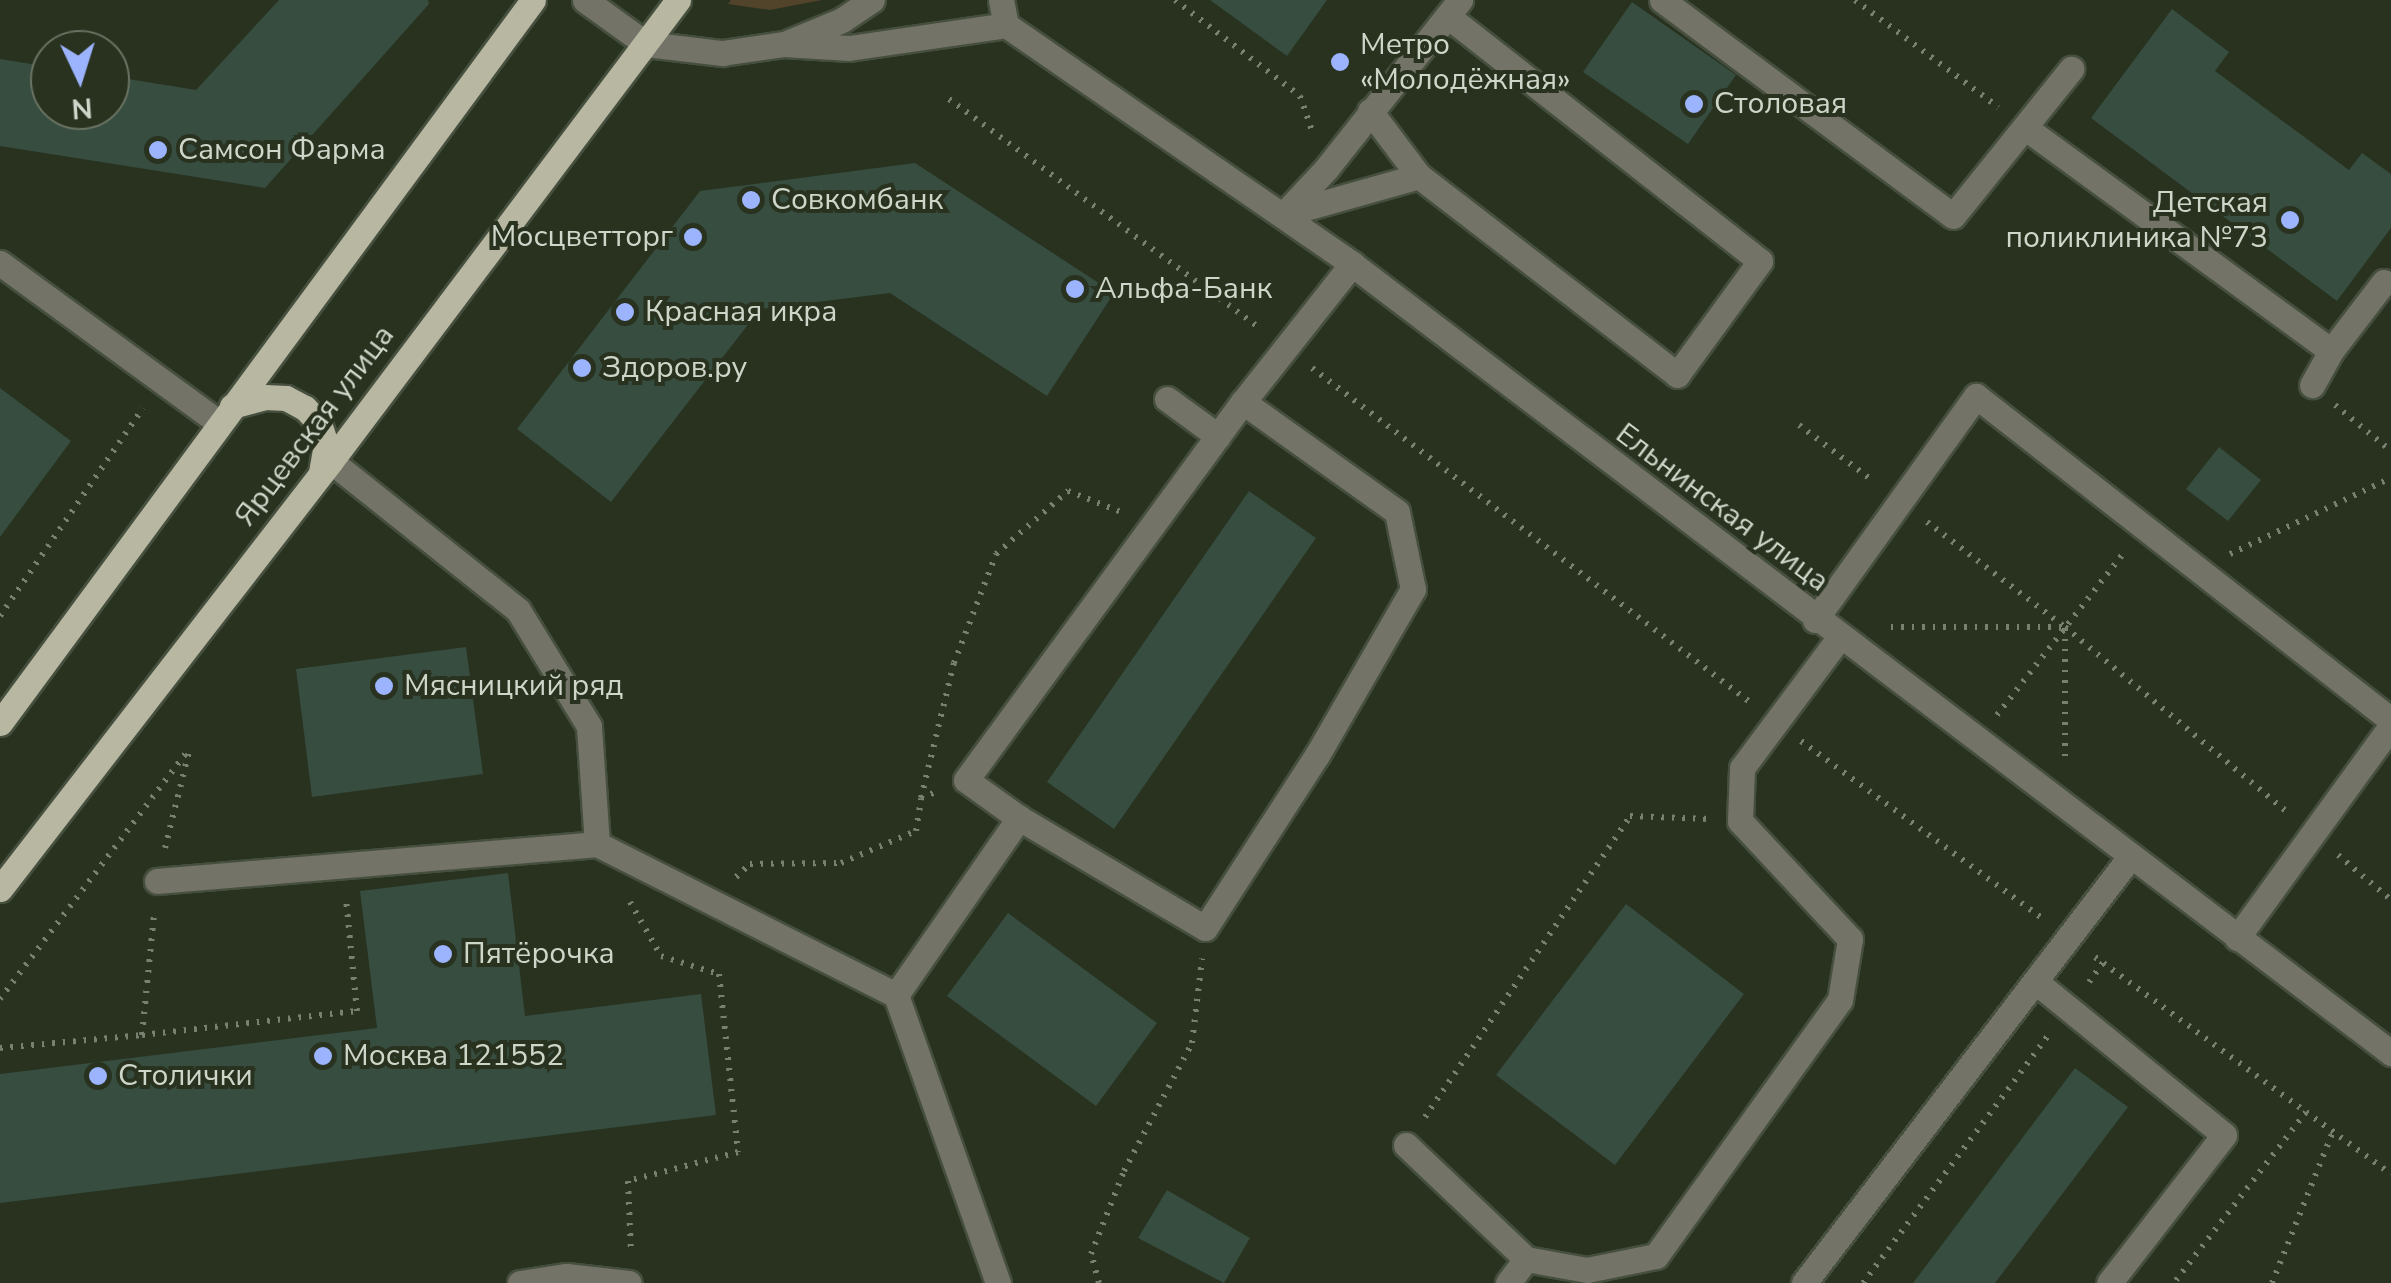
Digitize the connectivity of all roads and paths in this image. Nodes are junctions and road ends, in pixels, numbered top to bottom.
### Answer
1 (533, 0) edge
2 (585, 0) edge
3 (678, 0) edge
4 (872, 0) edge
5 (1175, 0) edge
6 (1662, 0) edge
7 (1855, 0) edge
8 (1454, 8) edge
9 (1004, 13) edge
10 (646, 44) junction
11 (784, 44) junction
12 (2071, 69) dead end
13 (949, 100) dead end
14 (1370, 111) junction
15 (2027, 129) junction
16 (1326, 169) junction
17 (1419, 176) junction
18 (1284, 214) junction
19 (0, 263) edge
20 (1352, 264) junction
21 (2384, 282) dead end
22 (1286, 348) junction
23 (2331, 352) junction
24 (164, 378) junction
25 (2312, 385) dead end
26 (1167, 398) dead end
27 (1242, 402) junction
28 (225, 414) junction
29 (1799, 425) dead end
30 (2367, 432) dead end
31 (1218, 436) junction
32 (2391, 450) edge
33 (326, 467) junction
34 (2391, 478) edge
35 (1900, 502) junction
36 (1152, 525) junction
37 (2134, 540) dead end
38 (2198, 569) junction
39 (0, 616) edge
40 (1816, 620) junction
41 (1872, 627) dead end
42 (2065, 627) junction
43 (1838, 638) junction
44 (1776, 722) junction
45 (0, 723) edge
46 (2391, 723) edge
47 (2065, 778) dead end
48 (966, 780) junction
49 (921, 798) junction
50 (1019, 818) junction
51 (1740, 821) junction
52 (2312, 834) junction
53 (597, 844) junction
54 (26, 854) junction
55 (2130, 857) junction
56 (157, 880) junction
57 (0, 888) edge
58 (709, 900) junction
59 (2391, 900) edge
60 (0, 905) edge
61 (348, 911) dead end
62 (1205, 928) junction
63 (2070, 938) junction
64 (2236, 938) junction
65 (2103, 962) dead end
66 (2036, 982) junction
67 (896, 996) junction
68 (0, 1000) edge
69 (2068, 1009) junction
70 (142, 1036) junction
71 (0, 1048) edge
72 (2391, 1053) edge
73 (2306, 1112) dead end
74 (2332, 1131) junction
75 (1406, 1145) joint
76 (2391, 1174) edge
77 (1526, 1259) junction
78 (631, 1274) edge
79 (566, 1280) edge
80 (520, 1283) edge
81 (998, 1283) edge
82 (1099, 1283) edge
83 (1508, 1283) edge
84 (1804, 1283) edge
85 (1863, 1283) edge
86 (2108, 1283) edge
87 (2272, 1283) edge

1 - 28 main road
2 - 10 street
3 - 10 main road, Ярцевская улица
4 - 11 street
5 - 16 path
6 - 15 street
7 - 15 path
8 - 14 street
8 - 17 street
9 - 11 street
9 - 18 street, Ельнинская улица
10 - 11 street
10 - 33 main road, Ярцевская улица
12 - 15 street
13 - 22 path
14 - 16 street
14 - 17 street
15 - 23 street
16 - 18 street
17 - 18 street
18 - 20 street, Ельнинская улица
19 - 24 street
20 - 22 street
20 - 40 street, Ельнинская улица
21 - 23 street
22 - 27 street
22 - 44 path
23 - 25 street
24 - 28 street
24 - 39 path
26 - 31 street
27 - 31 street
27 - 62 street
28 - 33 main road
28 - 45 main road
29 - 35 path
30 - 32 path
31 - 36 street
33 - 53 street
33 - 54 main road, Ярцевская улица
34 - 38 path
35 - 38 street
35 - 40 street
35 - 42 path
36 - 48 street
36 - 49 path
37 - 42 path
38 - 46 street
40 - 43 street, Ельнинская улица
41 - 42 path
42 - 47 path
42 - 52 path
43 - 44 street
43 - 55 street, Ельнинская улица
44 - 51 street
44 - 63 path
46 - 52 street
48 - 49 path
48 - 50 street
49 - 58 path
50 - 62 street
50 - 67 street
51 - 75 path
51 - 77 street
52 - 59 path
52 - 64 street
53 - 56 street
53 - 58 street
53 - 78 path
54 - 57 main road, Ярцевская улица
54 - 60 main road
55 - 63 street
55 - 64 street, Ельнинская улица
56 - 68 path
56 - 70 path
58 - 67 street
61 - 70 path
62 - 82 path
63 - 66 street
64 - 72 street, Ельнинская улица
65 - 69 path
66 - 69 street
66 - 84 street
67 - 81 street
69 - 85 path
69 - 86 street
70 - 71 path
73 - 74 path
74 - 76 path
74 - 87 path
75 - 77 street
77 - 83 street
78 - 79 street
79 - 80 street

